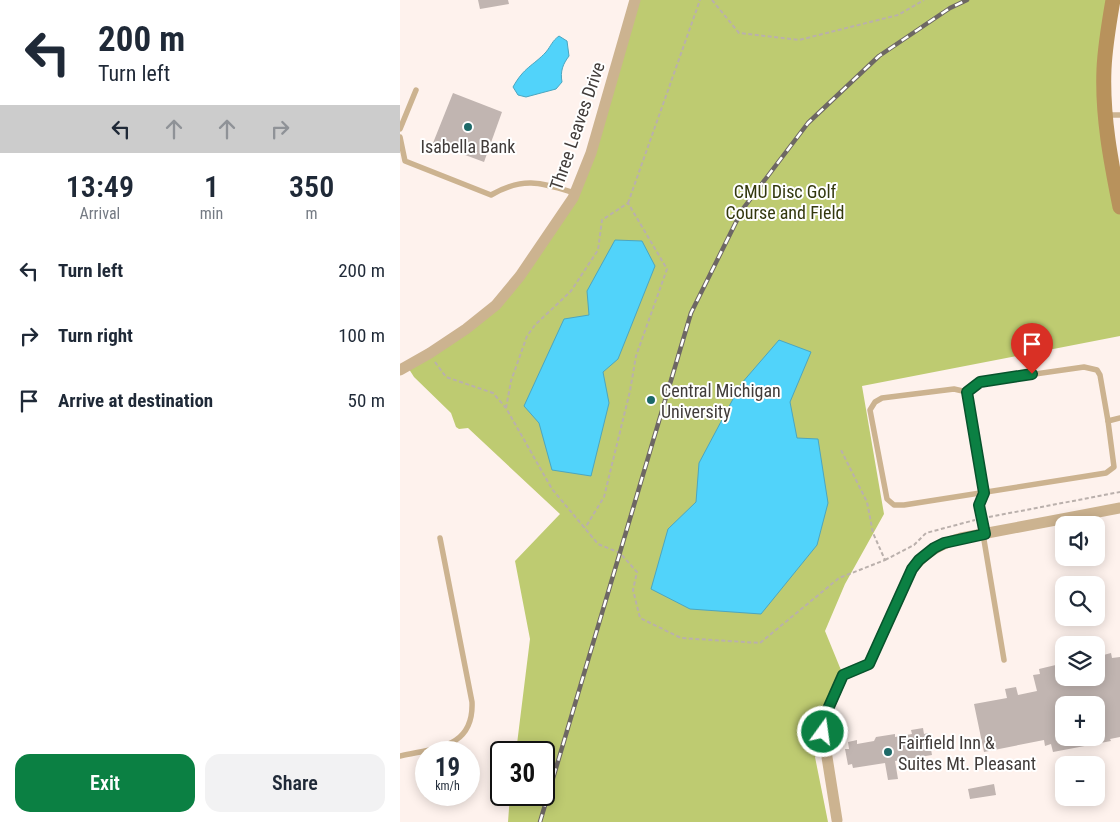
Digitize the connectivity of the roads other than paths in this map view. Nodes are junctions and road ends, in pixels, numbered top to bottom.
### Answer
1 (635, 0) edge
2 (1113, 0) edge
3 (416, 90) dead end
4 (1113, 115) edge
5 (400, 129) edge
6 (400, 136) edge
7 (575, 193) junction
8 (1120, 207) edge
9 (400, 370) edge
10 (967, 392) junction
11 (1120, 418) edge
12 (1108, 421) junction
13 (984, 493) junction
14 (1120, 508) edge
15 (984, 534) junction
16 (440, 538) dead end
17 (1004, 660) dead end
18 (400, 756) edge
19 (837, 820) dead end

1 - 7 street, Three Leaves Drive
2 - 4 street
3 - 5 lane
4 - 8 street
6 - 7 lane
7 - 9 street, Three Leaves Drive
10 - 12 lane
10 - 13 lane
10 - 13 lane
11 - 12 lane
12 - 13 lane
13 - 15 lane
14 - 15 street
15 - 17 lane
15 - 19 street
16 - 18 lane

